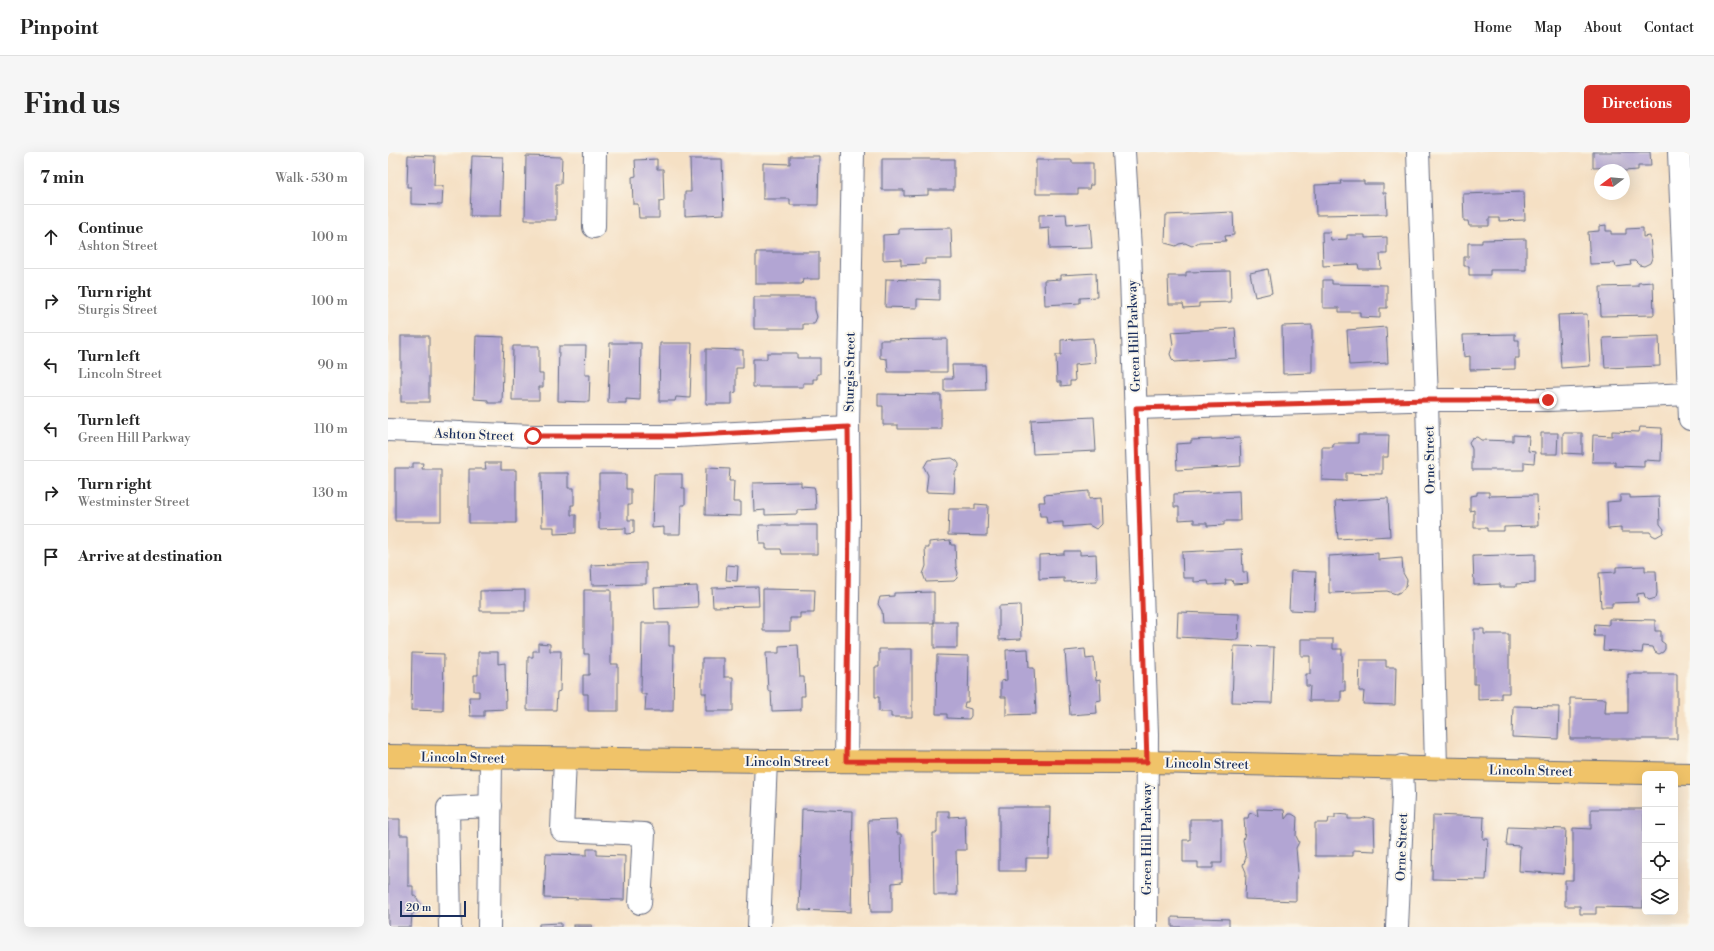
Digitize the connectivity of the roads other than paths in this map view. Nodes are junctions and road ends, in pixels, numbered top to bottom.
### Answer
1 (596, 152) edge
2 (853, 152) edge
3 (1124, 152) edge
4 (1418, 152) edge
5 (1679, 152) edge
6 (594, 227) dead end
7 (1690, 394) edge
8 (1427, 400) junction
9 (1136, 408) junction
10 (1690, 419) edge
11 (848, 427) junction
12 (388, 430) edge
13 (388, 756) edge
14 (491, 758) junction
15 (564, 759) junction
16 (766, 761) junction
17 (846, 761) junction
18 (1147, 762) junction
19 (1402, 766) junction
20 (1436, 768) junction
21 (1690, 774) edge
22 (490, 806) junction
23 (640, 903) dead end
24 (450, 927) edge
25 (489, 927) edge
26 (759, 927) edge
27 (1146, 927) edge
28 (1397, 927) edge

1 - 6 street
2 - 11 street, Sturgis Street
3 - 9 street, Green Hill Parkway
4 - 8 street, Orne Street
5 - 7 street
7 - 8 street
7 - 10 street
8 - 9 street
8 - 20 street, Orne Street
9 - 18 street, Green Hill Parkway
11 - 12 street, Ashton Street
11 - 17 street, Sturgis Street
13 - 14 main road, Lincoln Street
14 - 15 main road, Lincoln Street
14 - 22 street
15 - 16 main road, Lincoln Street
15 - 23 street
16 - 17 main road, Lincoln Street
16 - 26 street
17 - 18 main road, Lincoln Street
18 - 19 main road, Lincoln Street
18 - 27 street, Green Hill Parkway
19 - 20 main road, Lincoln Street
19 - 28 street, Orne Street
20 - 21 main road, Lincoln Street
22 - 24 street
22 - 25 street

